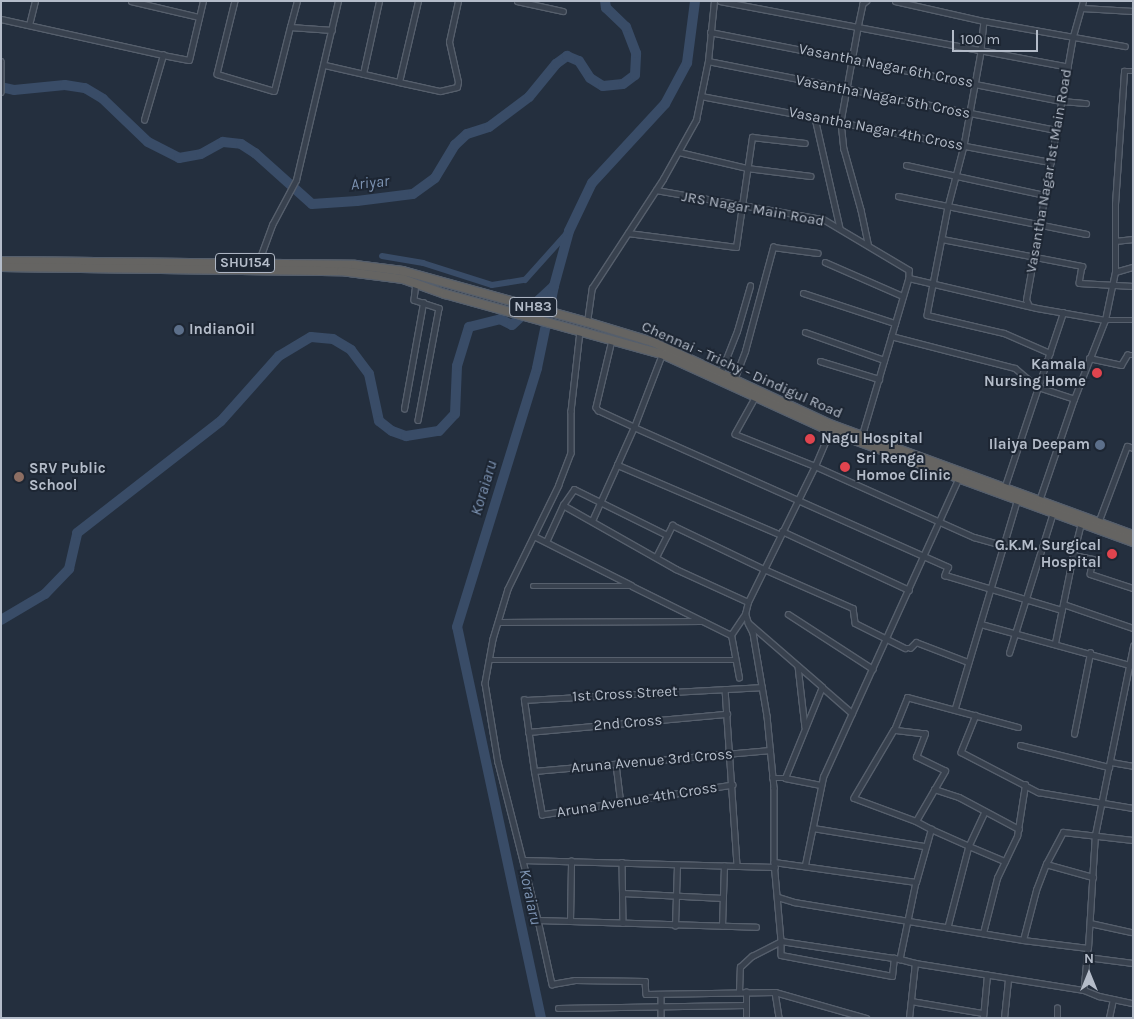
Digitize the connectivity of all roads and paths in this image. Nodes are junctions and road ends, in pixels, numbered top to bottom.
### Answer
1 (35, 1) edge
2 (131, 1) edge
3 (203, 1) edge
4 (235, 1) edge
5 (297, 1) edge
6 (338, 1) edge
7 (379, 1) edge
8 (418, 1) edge
9 (458, 1) edge
10 (517, 1) edge
11 (714, 1) edge
12 (720, 1) edge
13 (895, 1) edge
14 (1083, 1) edge
15 (865, 2) edge
16 (1082, 8) junction
17 (563, 11) dead end
18 (1133, 11) edge
19 (199, 17) junction
20 (1, 19) edge
21 (984, 21) junction
22 (29, 25) junction
23 (290, 28) junction
24 (858, 28) junction
25 (332, 30) junction
26 (710, 32) junction
27 (1073, 36) junction
28 (1125, 46) dead end
29 (981, 52) junction
30 (163, 54) junction
31 (852, 60) junction
32 (1, 61) edge
33 (708, 61) junction
34 (324, 65) junction
35 (1068, 67) junction
36 (1133, 71) edge
37 (363, 74) junction
38 (2, 78) edge
39 (399, 82) junction
40 (975, 83) junction
41 (847, 90) junction
42 (1, 92) edge
43 (701, 96) junction
44 (1062, 101) junction
45 (1086, 103) dead end
46 (969, 114) junction
47 (815, 118) junction
48 (144, 120) dead end
49 (841, 122) junction
50 (1058, 130) junction
51 (805, 142) dead end
52 (964, 146) junction
53 (679, 152) junction
54 (1051, 162) junction
55 (906, 165) dead end
56 (747, 168) junction
57 (811, 176) dead end
58 (957, 177) junction
59 (656, 190) junction
60 (1045, 195) junction
61 (898, 196) dead end
62 (741, 206) junction
63 (948, 207) junction
64 (1040, 224) junction
65 (840, 228) junction
66 (628, 233) junction
67 (1086, 234) dead end
68 (942, 239) junction
69 (1133, 239) edge
70 (1115, 241) junction
71 (868, 244) junction
72 (818, 253) dead end
73 (1034, 256) junction
74 (1, 261) edge
75 (825, 262) dead end
76 (1, 267) edge
77 (256, 267) junction
78 (1133, 267) edge
79 (1115, 272) junction
80 (909, 278) junction
81 (934, 282) junction
82 (416, 283) junction
83 (750, 286) dead end
84 (1112, 286) junction
85 (1133, 286) edge
86 (803, 293) dead end
87 (485, 294) joint
88 (902, 296) junction
89 (423, 303) junction
90 (1028, 304) junction
91 (1063, 314) junction
92 (1105, 320) junction
93 (1133, 320) edge
94 (584, 321) junction
95 (895, 323) junction
96 (577, 330) junction
97 (804, 332) dead end
98 (891, 336) junction
99 (612, 340) junction
100 (1050, 353) junction
101 (662, 354) junction
102 (1133, 355) edge
103 (1089, 358) junction
104 (884, 360) junction
105 (820, 361) dead end
106 (720, 374) junction
107 (879, 379) junction
108 (732, 383) junction
109 (1038, 387) junction
110 (755, 398) junction
111 (1074, 399) junction
112 (404, 409) dead end
113 (418, 420) dead end
114 (634, 428) junction
115 (831, 428) junction
116 (862, 437) junction
117 (1133, 448) edge
118 (617, 465) junction
119 (815, 466) junction
120 (958, 479) junction
121 (1003, 492) junction
122 (797, 500) junction
123 (1016, 500) junction
124 (1039, 501) junction
125 (601, 502) junction
126 (563, 505) junction
127 (1053, 513) junction
128 (592, 521) junction
129 (938, 522) junction
130 (1098, 522) junction
131 (1082, 523) junction
132 (781, 533) junction
133 (667, 535) junction
134 (1133, 535) edge
135 (534, 536) junction
136 (546, 542) junction
137 (1133, 542) edge
138 (1002, 545) junction
139 (1072, 555) junction
140 (924, 556) junction
141 (656, 557) junction
142 (764, 569) junction
143 (533, 586) dead end
144 (632, 586) junction
145 (1133, 588) edge
146 (989, 589) junction
147 (909, 590) junction
148 (1025, 601) junction
149 (748, 602) junction
150 (1062, 607) junction
151 (745, 614) junction
152 (788, 614) dead end
153 (704, 621) junction
154 (498, 622) junction
155 (748, 623) junction
156 (981, 624) junction
157 (1133, 628) edge
158 (1016, 633) junction
159 (731, 635) junction
160 (886, 639) junction
161 (1054, 643) junction
162 (1133, 646) edge
163 (1009, 653) dead end
164 (1090, 653) junction
165 (489, 660) junction
166 (736, 660) junction
167 (968, 662) junction
168 (798, 666) junction
169 (1131, 666) edge
170 (872, 669) junction
171 (739, 678) dead end
172 (762, 687) junction
173 (822, 687) junction
174 (725, 689) junction
175 (955, 708) junction
176 (852, 713) junction
177 (727, 714) junction
178 (976, 715) junction
179 (1018, 727) dead end
180 (805, 728) junction
181 (894, 730) junction
182 (528, 732) junction
183 (1074, 734) dead end
184 (1020, 744) dead end
185 (770, 750) junction
186 (729, 753) junction
187 (616, 764) junction
188 (1110, 765) junction
189 (1133, 766) edge
190 (534, 771) junction
191 (772, 778) junction
192 (785, 778) junction
193 (733, 784) junction
194 (820, 785) junction
195 (1025, 785) junction
196 (934, 789) junction
197 (621, 802) junction
198 (1101, 802) junction
199 (1133, 808) edge
200 (985, 812) junction
201 (916, 821) junction
202 (813, 828) junction
203 (1018, 828) junction
204 (931, 829) junction
205 (1095, 835) junction
206 (1133, 840) edge
207 (924, 846) junction
208 (969, 846) junction
209 (524, 860) junction
210 (571, 861) junction
211 (1005, 861) junction
212 (622, 862) junction
213 (1046, 864) junction
214 (774, 865) junction
215 (805, 865) junction
216 (677, 866) junction
217 (724, 866) junction
218 (737, 866) junction
219 (1093, 877) junction
220 (916, 882) junction
221 (623, 893) junction
222 (675, 895) junction
223 (778, 897) junction
224 (723, 898) junction
225 (538, 920) junction
226 (570, 921) junction
227 (906, 921) junction
228 (623, 923) junction
229 (1090, 924) junction
230 (675, 926) junction
231 (722, 926) junction
232 (756, 927) dead end
233 (948, 927) junction
234 (1131, 932) dead end
235 (983, 933) junction
236 (1024, 940) junction
237 (781, 942) junction
238 (1088, 948) junction
239 (1087, 957) junction
240 (894, 958) junction
241 (900, 959) junction
242 (915, 963) junction
243 (1133, 963) edge
244 (987, 976) junction
245 (1008, 979) junction
246 (1084, 990) junction
247 (739, 992) junction
248 (746, 992) junction
249 (775, 992) junction
250 (661, 994) junction
251 (1113, 999) junction
252 (911, 1001) junction
253 (1133, 1003) edge
254 (746, 1005) junction
255 (661, 1006) junction
256 (558, 1008) dead end
257 (1057, 1008) dead end
258 (983, 1015) edge
259 (661, 1018) edge
260 (746, 1018) edge
261 (779, 1018) edge
262 (866, 1018) edge
263 (909, 1018) edge
264 (1004, 1018) edge
265 (1056, 1018) edge
266 (1109, 1018) edge

1 - 22 street
2 - 19 street
3 - 19 street
4 - 23 street
5 - 23 street
6 - 25 street
7 - 37 street
8 - 39 street
9 - 39 street
10 - 17 street
11 - 26 street
12 - 24 street
13 - 21 street
14 - 16 street, Vasantha Nagar 1st Main Road
15 - 24 street
16 - 18 street
16 - 27 street, Vasantha Nagar 1st Main Road
19 - 30 street
20 - 22 street
21 - 27 street
21 - 29 street
22 - 30 street
23 - 25 street
24 - 29 street
24 - 31 street
25 - 34 street
26 - 31 street, Vasantha Nagar 6th Cross
26 - 33 street
27 - 28 street
27 - 35 street, Vasantha Nagar 1st Main Road
29 - 35 street
29 - 40 street
30 - 48 street
31 - 40 street, Vasantha Nagar 6th Cross
31 - 41 street
32 - 38 street
33 - 41 street, Vasantha Nagar 5th Cross
33 - 43 street
34 - 37 street
34 - 77 street
35 - 44 street, Vasantha Nagar 1st Main Road
36 - 70 street
37 - 39 street
38 - 42 street
40 - 44 street, Vasantha Nagar 6th Cross
40 - 46 street
41 - 46 street, Vasantha Nagar 5th Cross
41 - 49 street
43 - 47 street, Vasantha Nagar 4th Cross
43 - 53 street
44 - 45 street, Vasantha Nagar 6th Cross
44 - 50 street, Vasantha Nagar 1st Main Road
46 - 50 street, Vasantha Nagar 5th Cross
46 - 52 street
47 - 49 street, Vasantha Nagar 4th Cross
47 - 65 street
49 - 52 street, Vasantha Nagar 4th Cross
49 - 71 street
50 - 54 street, Vasantha Nagar 1st Main Road
51 - 56 street
52 - 54 street, Vasantha Nagar 4th Cross
52 - 58 street
53 - 56 street
53 - 59 street
54 - 60 street, Vasantha Nagar 1st Main Road
55 - 58 street
56 - 57 street
56 - 62 street
58 - 60 street
58 - 63 street
59 - 62 street, JRS Nagar Main Road
59 - 66 street
60 - 64 street, Vasantha Nagar 1st Main Road
61 - 63 street
62 - 65 street, JRS Nagar Main Road
62 - 66 street
63 - 64 street
63 - 68 street
64 - 67 street
64 - 73 street, Vasantha Nagar 1st Main Road
65 - 71 street, JRS Nagar Main Road
66 - 94 street
68 - 73 street
68 - 81 street
69 - 70 street
70 - 79 street
71 - 80 street, JRS Nagar Main Road
72 - 108 street
73 - 84 street
73 - 90 street, Vasantha Nagar 1st Main Road
74 - 77 highway, Chennai - Trichy - Dindigul Road / SHU154
75 - 88 street
76 - 77 highway, Chennai - Trichy - Dindigul Road / NH83
77 - 82 highway, Chennai - Trichy - Dindigul Road / NH83
77 - 87 highway, Chennai - Trichy - Dindigul Road / SHU154
78 - 79 street
79 - 84 street
80 - 81 street
80 - 88 street
81 - 90 street
81 - 100 street
82 - 89 street
82 - 96 highway, Chennai - Trichy - Dindigul Road / NH83
83 - 106 street
84 - 85 street
84 - 92 street
86 - 95 street
87 - 94 highway, Chennai - Trichy - Dindigul Road / NH83
88 - 95 street
89 - 112 street
89 - 113 street
90 - 91 street
91 - 92 street
91 - 100 street
92 - 93 street
92 - 103 street
94 - 106 highway, Chennai - Trichy - Dindigul Road / NH83
95 - 98 street
96 - 99 highway, Chennai - Trichy - Dindigul Road / NH83
96 - 135 street
97 - 104 street
98 - 104 street
98 - 109 street
99 - 101 highway, Chennai - Trichy - Dindigul Road / NH83
99 - 114 street
100 - 109 street
101 - 108 highway, Chennai - Trichy - Dindigul Road / NH83
101 - 114 street
102 - 103 street
103 - 111 street
104 - 107 street
105 - 107 street
106 - 108 highway, Chennai - Trichy - Dindigul Road / NH83
107 - 116 street
108 - 110 highway, Chennai - Trichy - Dindigul Road / NH83
108 - 115 highway, Chennai - Trichy - Dindigul Road / NH83
109 - 111 street
109 - 121 street
110 - 115 highway, Chennai - Trichy - Dindigul Road / NH83
110 - 119 street
111 - 124 street
114 - 118 street
114 - 122 street
115 - 116 highway, Chennai - Trichy - Dindigul Road / NH83
115 - 119 street
115 - 120 highway, Chennai - Trichy - Dindigul Road / NH83
116 - 121 highway, Chennai - Trichy - Dindigul Road / NH83
117 - 130 street
118 - 125 street
118 - 132 street
119 - 122 street
119 - 129 street
120 - 121 highway, Chennai - Trichy - Dindigul Road / NH83
120 - 129 street
121 - 123 highway, Chennai - Trichy - Dindigul Road / NH83
121 - 124 highway, Chennai - Trichy - Dindigul Road / NH83
122 - 132 street
122 - 140 street
123 - 127 highway, Chennai - Trichy - Dindigul Road / NH83
123 - 138 street
124 - 130 highway, Chennai - Trichy - Dindigul Road / NH83
125 - 126 street
125 - 128 street
125 - 133 street
126 - 128 street
126 - 136 street
127 - 131 highway, Chennai - Trichy - Dindigul Road / NH83
127 - 148 street
128 - 141 street
129 - 138 street
129 - 140 street
130 - 134 highway, Chennai - Trichy - Dindigul Road / NH83
131 - 137 highway, Chennai - Trichy - Dindigul Road / NH83
131 - 139 street
132 - 142 street
132 - 147 street
133 - 141 street
133 - 142 street
135 - 136 street
135 - 154 street
136 - 144 street
138 - 146 street
139 - 145 street
139 - 150 street
140 - 146 street
140 - 147 street
141 - 149 street
142 - 149 street
142 - 160 street
143 - 144 street
144 - 153 street
146 - 148 street
146 - 156 street
147 - 160 street
148 - 150 street
148 - 158 street
149 - 151 street
150 - 157 street
150 - 161 street
151 - 155 street
151 - 159 street
152 - 170 street
153 - 154 street
153 - 159 street
154 - 165 street
155 - 168 street
155 - 172 street
156 - 158 street
156 - 167 street
158 - 161 street
158 - 163 street
159 - 166 street
160 - 167 street
160 - 170 street
161 - 164 street
162 - 169 street
164 - 169 street
164 - 183 street
165 - 166 street
165 - 209 street
166 - 171 street
167 - 175 street
168 - 173 street
168 - 180 street
169 - 188 street
170 - 176 street
172 - 174 street, 1st Cross Street
172 - 185 street
173 - 176 street
173 - 180 street
174 - 177 street
174 - 182 street, 1st Cross Street
175 - 178 street
175 - 181 street
176 - 194 street
177 - 182 street, 2nd Cross
177 - 186 street
178 - 179 street
178 - 195 street
180 - 192 street
181 - 196 street
181 - 201 street
182 - 190 street
184 - 188 street
185 - 186 street, Aruna Avenue 3rd Cross
185 - 191 street
186 - 187 street, Aruna Avenue 3rd Cross
186 - 193 street
187 - 190 street, Aruna Avenue 3rd Cross
187 - 197 street
188 - 189 street
188 - 198 street
190 - 197 street, Aruna Avenue 4th Cross
191 - 192 street
191 - 214 street
192 - 194 street
193 - 197 street, Aruna Avenue 4th Cross
193 - 218 street
194 - 202 street
195 - 198 street
195 - 203 street
196 - 200 street
196 - 201 street
198 - 199 street
198 - 205 street
200 - 203 street
200 - 208 street
201 - 204 street
202 - 207 street
202 - 215 street
203 - 211 street
204 - 207 street
204 - 208 street
205 - 206 street
205 - 213 street
205 - 219 street
207 - 220 street
208 - 211 street
208 - 233 street
209 - 210 street
209 - 225 street
210 - 212 street
210 - 226 street
211 - 235 street
212 - 216 street
212 - 221 street
213 - 219 street
213 - 236 street
214 - 215 street
214 - 218 street
214 - 223 street
215 - 220 street
216 - 217 street
216 - 222 street
217 - 218 street
217 - 224 street
219 - 229 street
220 - 227 street
221 - 222 street
221 - 228 street
222 - 224 street
222 - 230 street
223 - 227 street
223 - 237 street
224 - 231 street
225 - 226 street
225 - 250 street
226 - 228 street
227 - 233 street
227 - 241 street
228 - 230 street
229 - 234 street
229 - 238 street
230 - 231 street
231 - 232 street
233 - 235 street
235 - 236 street
236 - 238 street
237 - 240 street
237 - 240 street
237 - 247 street
238 - 239 street
239 - 243 street
239 - 246 street
240 - 241 street
241 - 242 street
242 - 244 street
242 - 252 street
244 - 245 street
244 - 258 street
245 - 246 street
245 - 264 street
246 - 251 street
247 - 248 street
247 - 250 street
248 - 249 street
248 - 254 street
249 - 261 street
249 - 262 street
250 - 255 street
251 - 253 street
251 - 266 street
252 - 258 street
252 - 263 street
254 - 255 street
254 - 260 street
255 - 256 street
255 - 259 street
257 - 265 street

